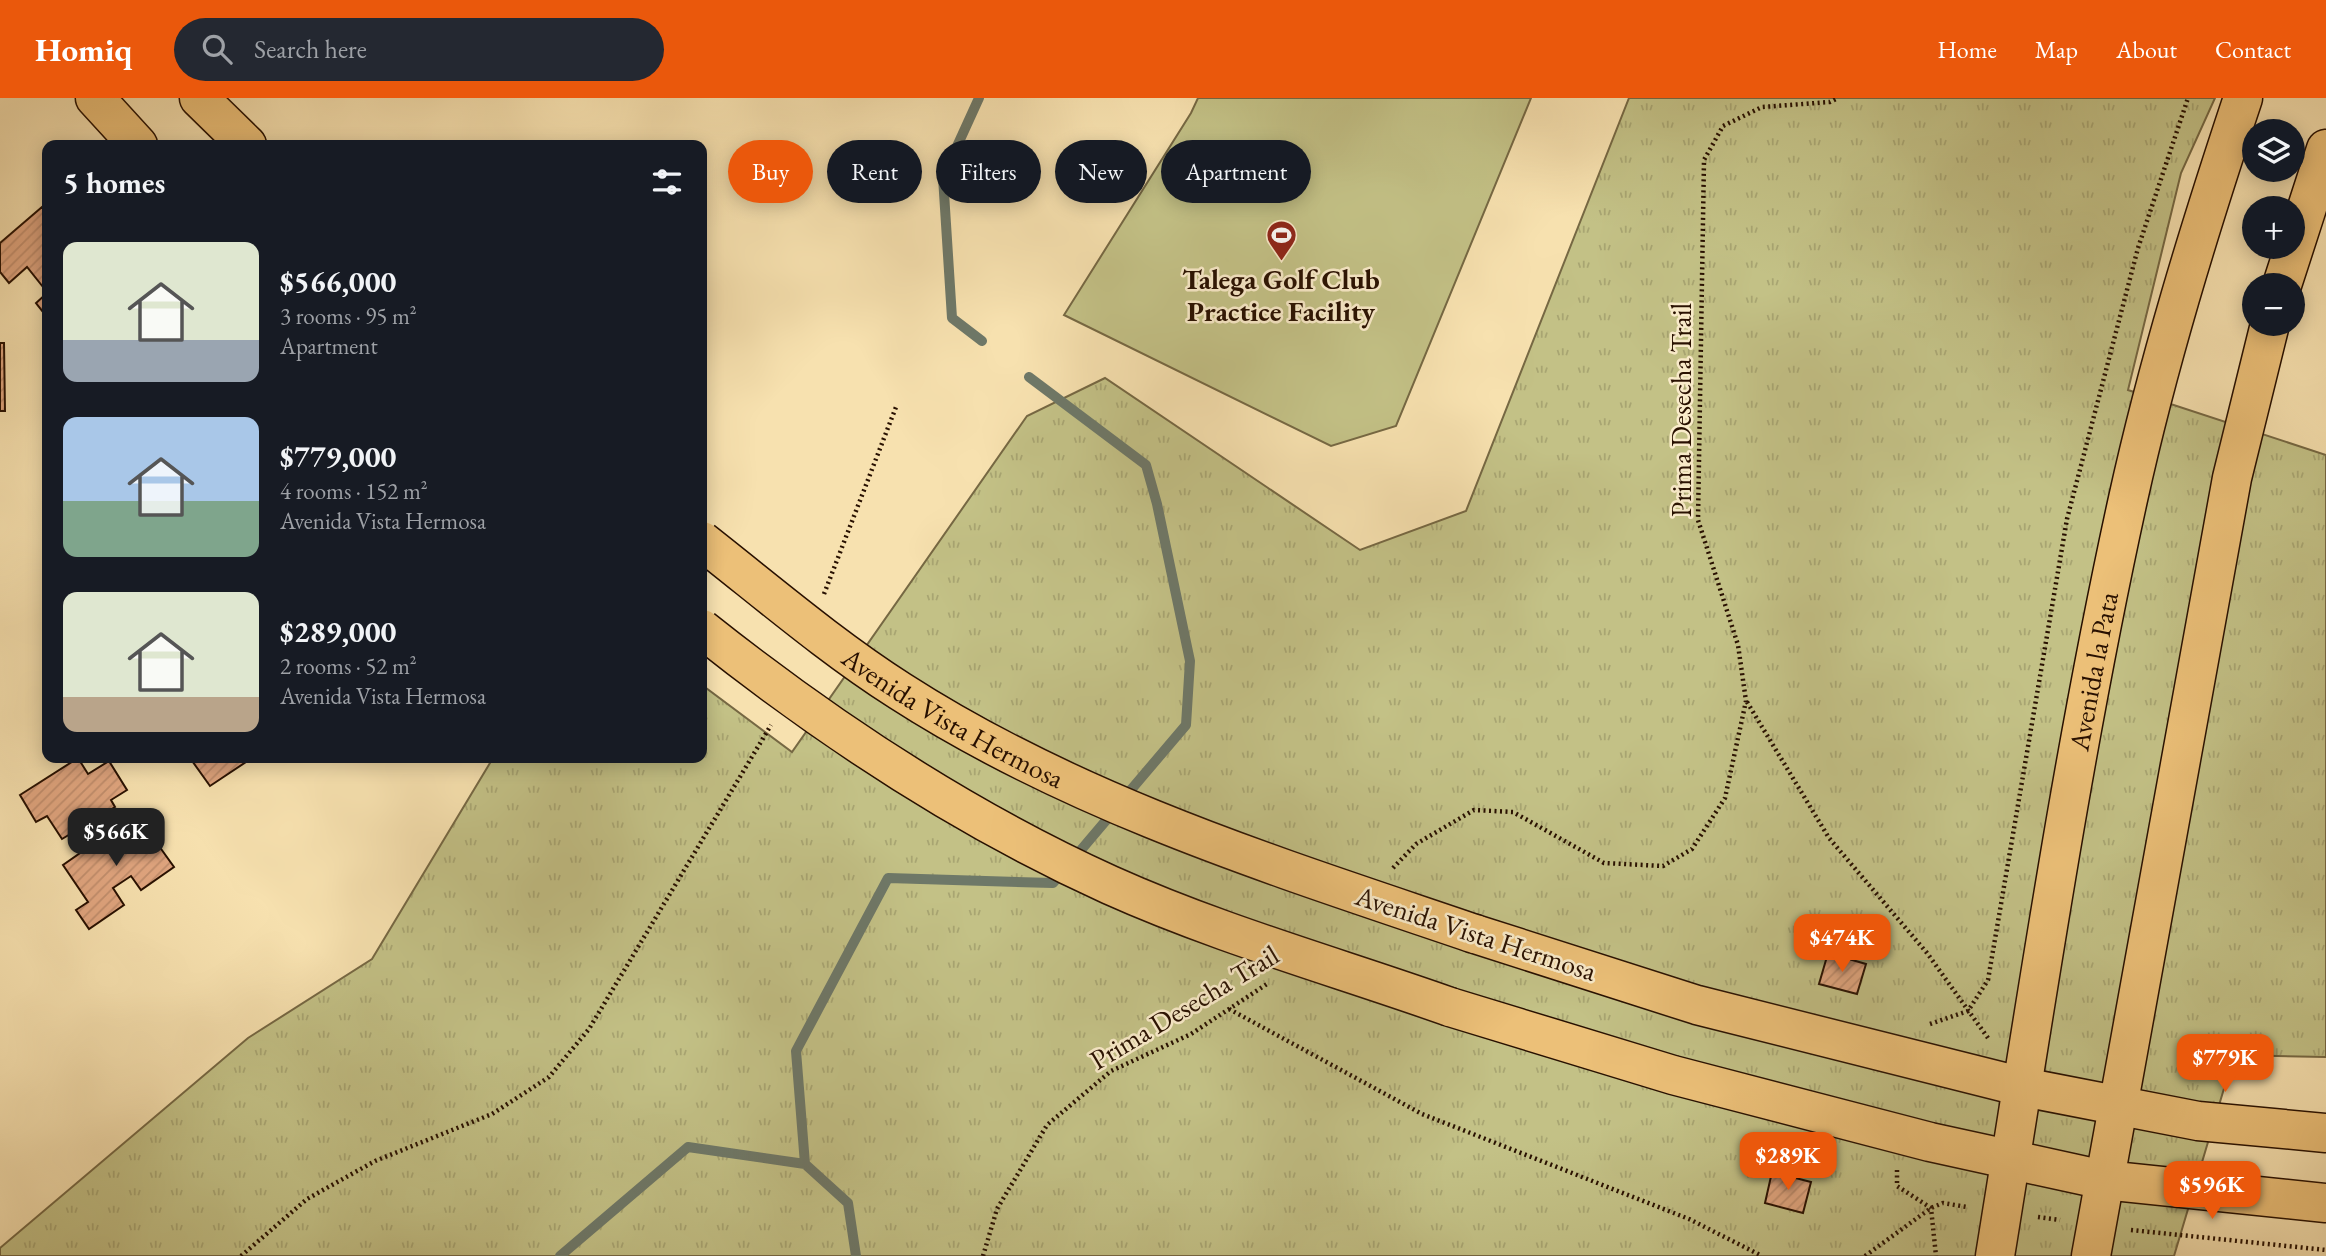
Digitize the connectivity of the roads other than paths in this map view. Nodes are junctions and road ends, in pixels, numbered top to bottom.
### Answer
1 (95, 98) edge
2 (199, 98) edge
3 (2243, 98) edge
4 (133, 140) edge
5 (242, 140) edge
6 (2326, 149) edge
7 (2285, 273) edge
8 (2267, 336) edge
9 (707, 545) edge
10 (707, 633) edge
11 (2023, 1087) junction
12 (2117, 1108) junction
13 (2326, 1133) edge
14 (2010, 1159) junction
15 (2104, 1180) junction
16 (2326, 1203) edge
17 (1995, 1256) edge
18 (2091, 1256) edge

1 - 4 main road
2 - 5 main road
3 - 11 main road, Avenida la Pata
6 - 7 main road
8 - 12 main road
9 - 11 main road, Avenida Vista Hermosa, bridge
10 - 14 main road, bridge
11 - 12 main road, Avenida Vista Hermosa
11 - 14 main road, Avenida la Pata
12 - 13 main road, Avenida Vista Hermosa
12 - 15 main road
14 - 15 main road
14 - 17 main road, Avenida la Pata
15 - 16 main road
15 - 18 main road

